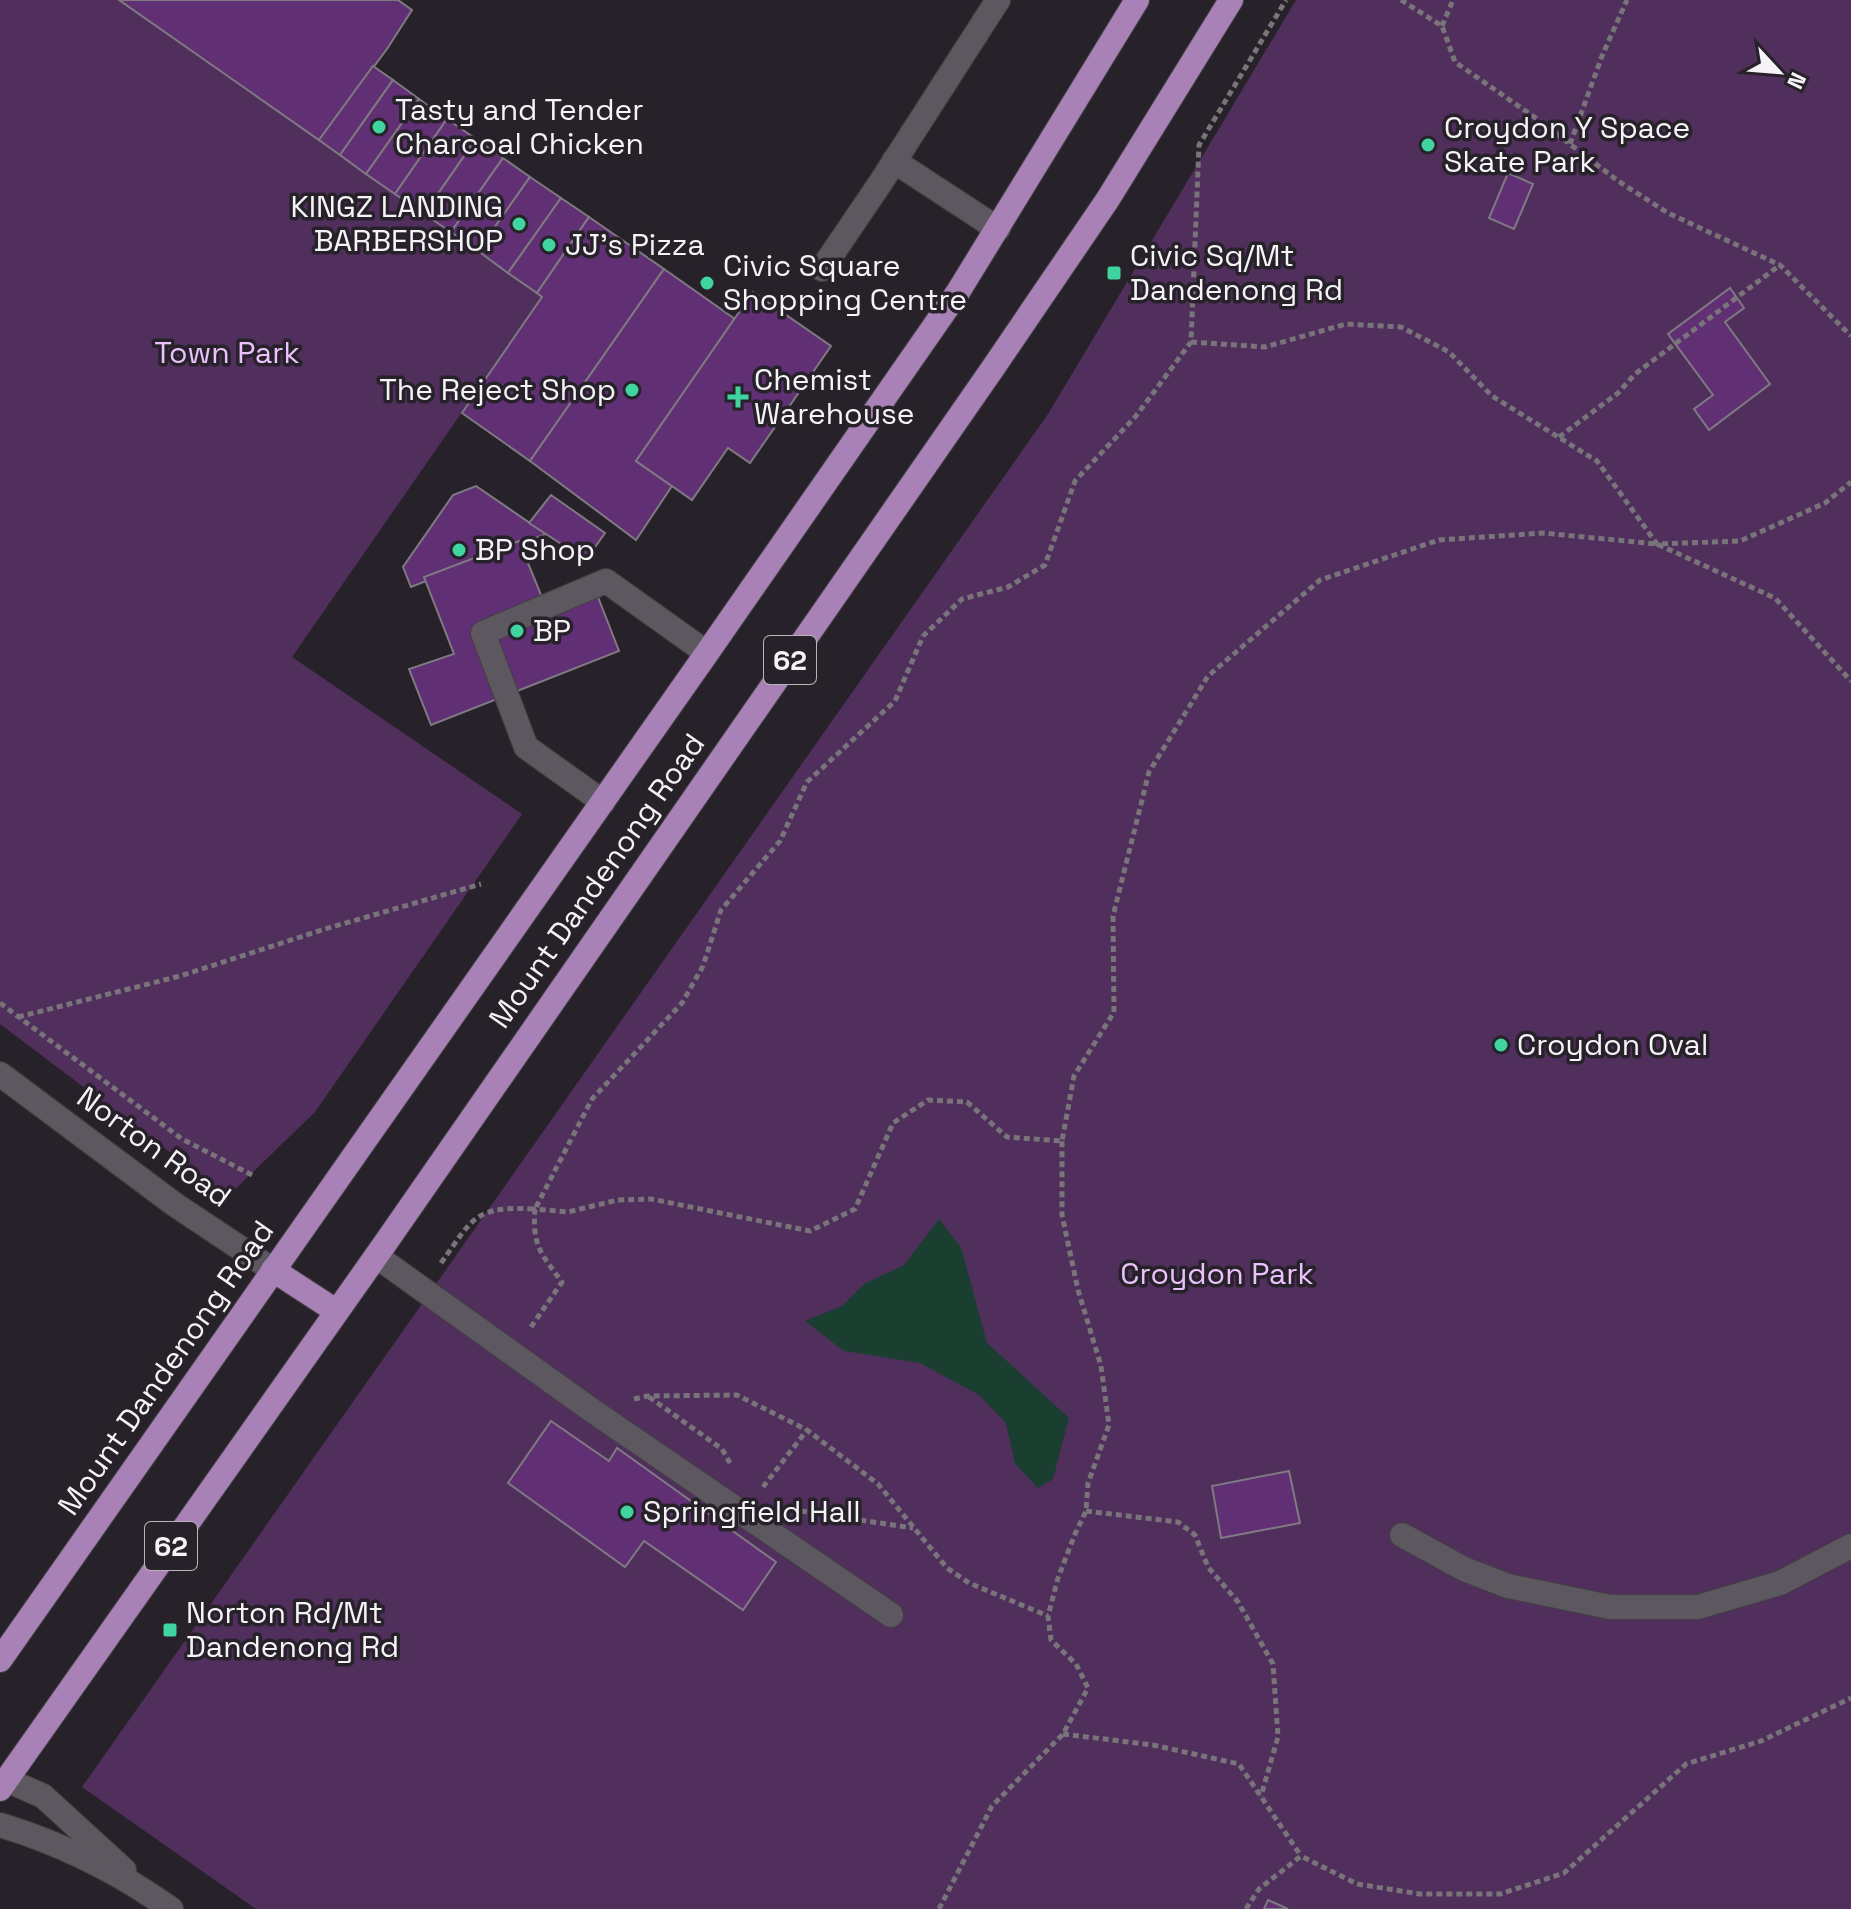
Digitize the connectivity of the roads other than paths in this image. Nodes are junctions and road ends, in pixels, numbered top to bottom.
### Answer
1 (998, 0) edge
2 (1137, 0) edge
3 (1231, 0) edge
4 (894, 161) junction
5 (998, 229) junction
6 (822, 269) dead end
7 (707, 653) junction
8 (603, 802) junction
9 (0, 1074) edge
10 (376, 1256) junction
11 (273, 1270) junction
12 (336, 1311) junction
13 (1402, 1535) dead end
14 (1851, 1546) edge
15 (891, 1615) dead end
16 (0, 1660) edge
17 (2, 1783) edge
18 (0, 1825) edge
19 (149, 1894) junction
20 (171, 1909) edge

1 - 4 street
2 - 5 main road, Mount Dandenong Road / 62
3 - 10 main road, Mount Dandenong Road / 62
4 - 5 street
4 - 6 street
5 - 7 main road, Mount Dandenong Road / 62
7 - 8 main road, Mount Dandenong Road / 62
7 - 8 street
8 - 11 main road, Mount Dandenong Road / 62
9 - 11 street, Norton Road
10 - 12 main road, Mount Dandenong Road / 62
10 - 15 street
11 - 12 main road
11 - 16 main road, Mount Dandenong Road / 62
12 - 17 main road, Mount Dandenong Road / 62
13 - 14 street
17 - 19 street
18 - 19 street
19 - 20 street

